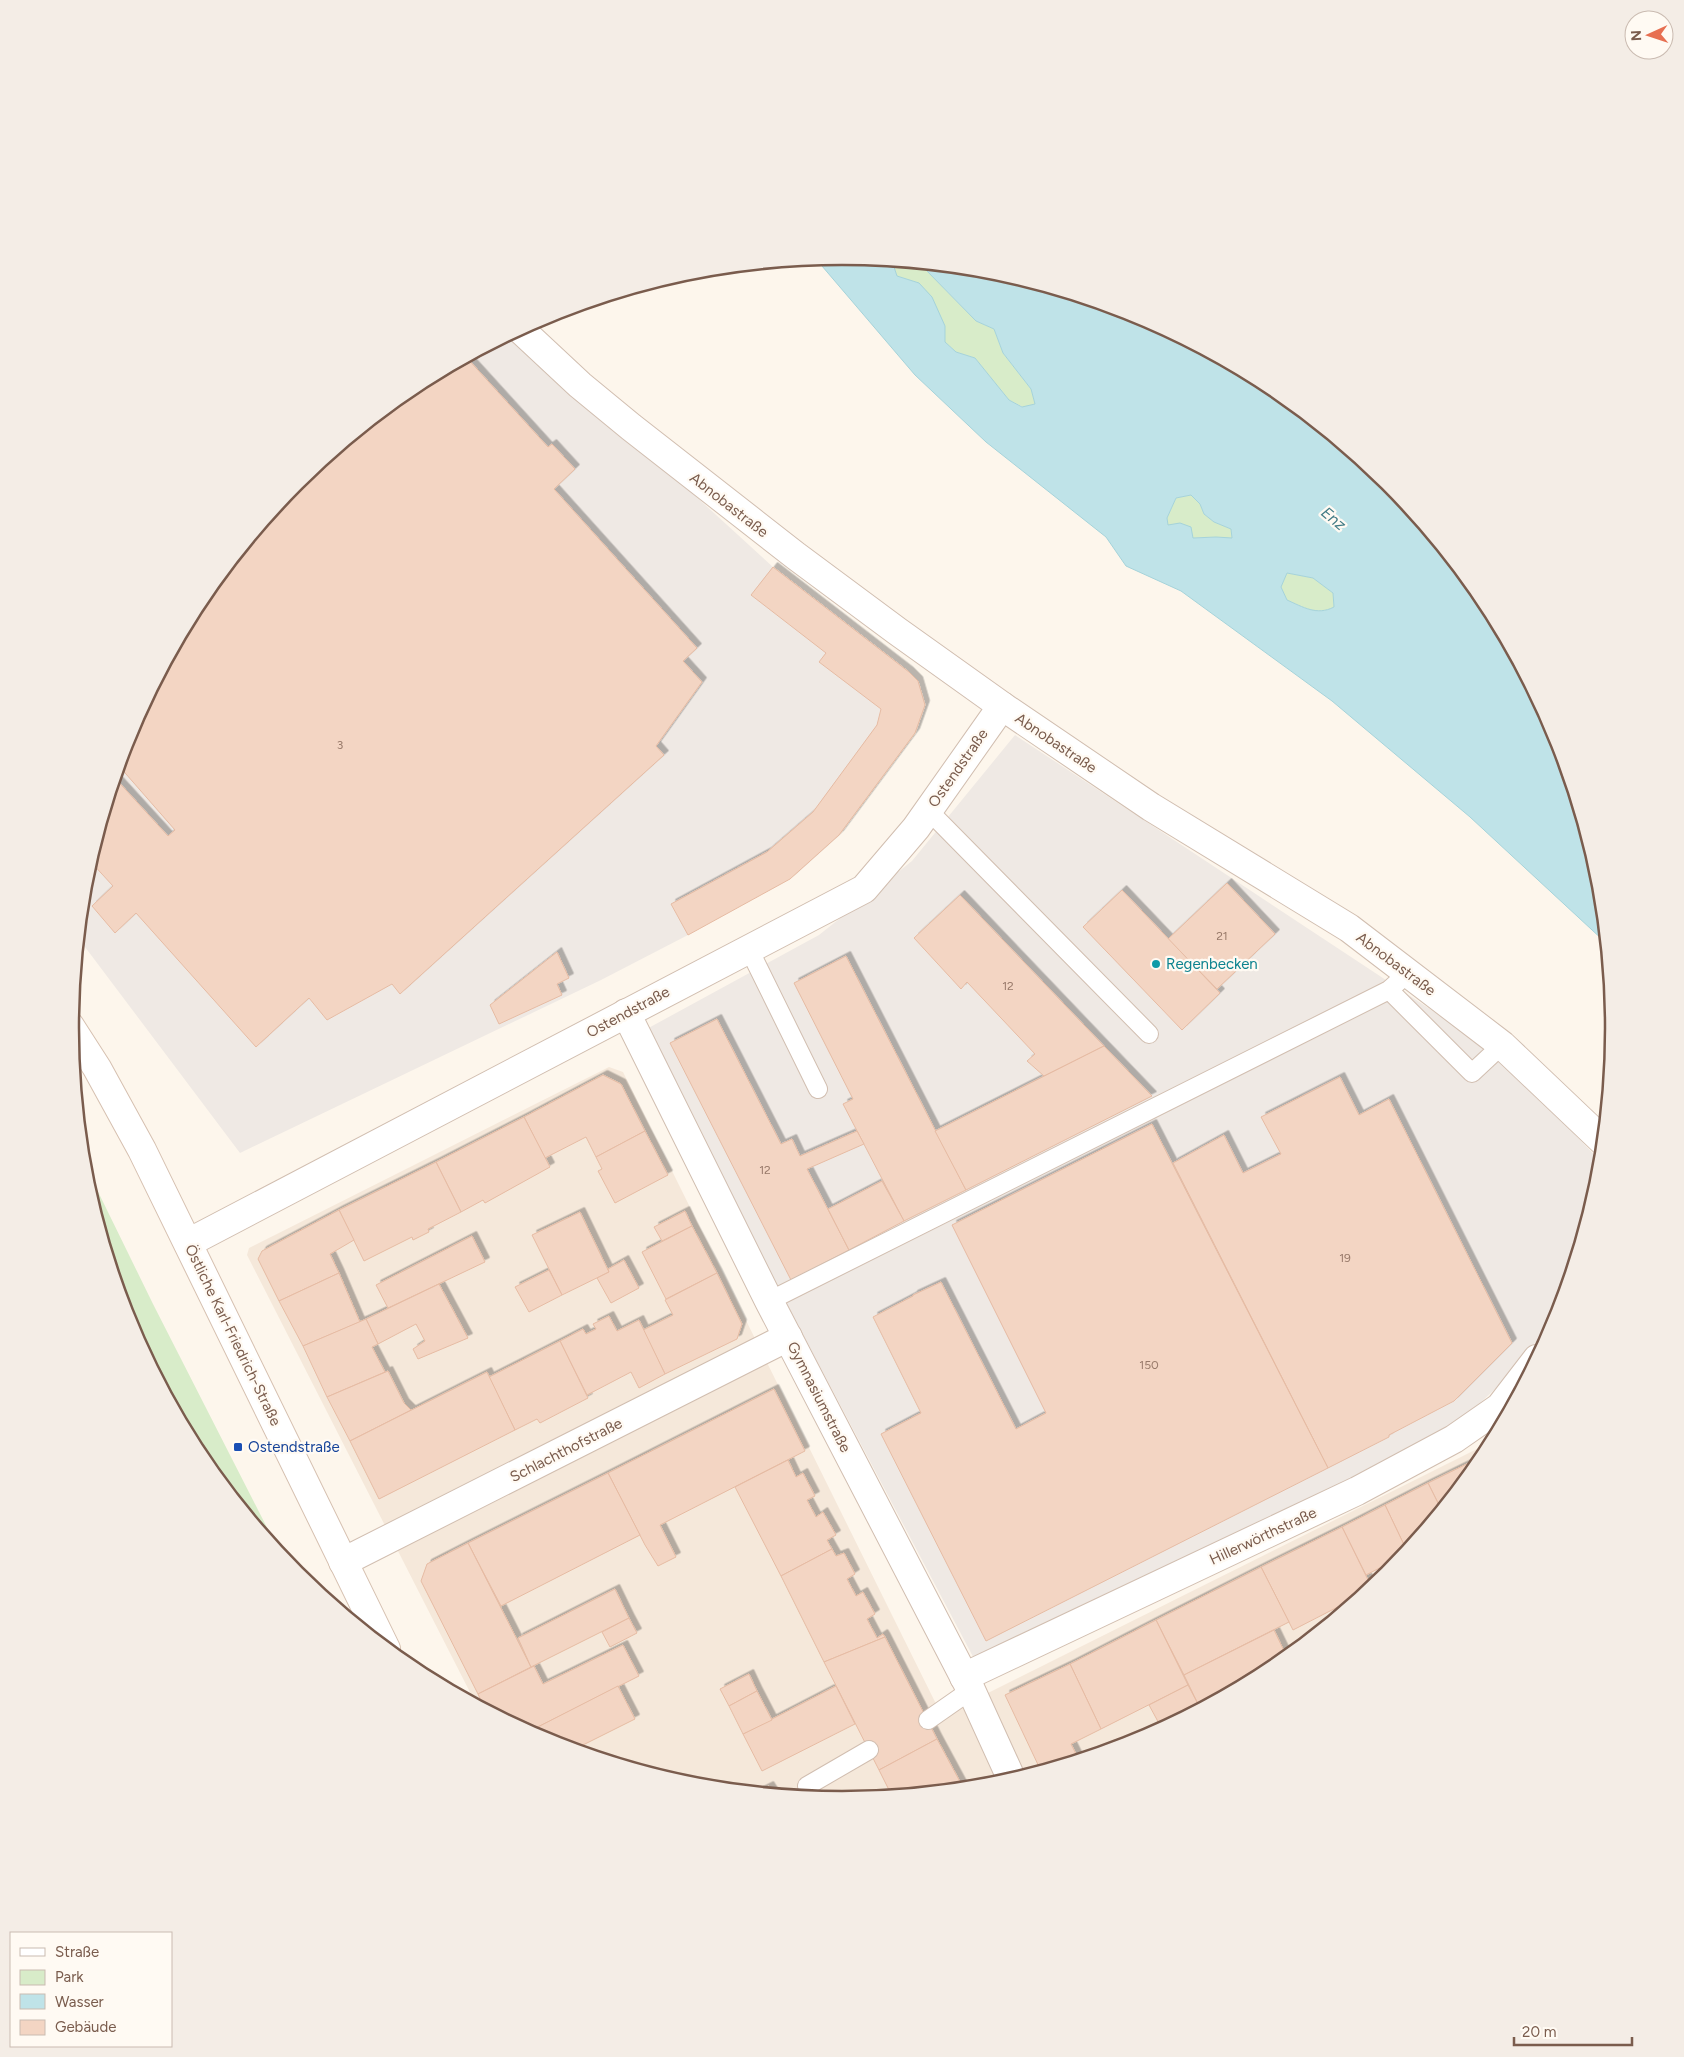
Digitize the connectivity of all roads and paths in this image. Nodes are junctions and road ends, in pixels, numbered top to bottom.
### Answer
1 (525, 334) edge
2 (1002, 706) junction
3 (928, 810) junction
4 (748, 949) junction
5 (1399, 982) junction
6 (626, 1013) junction
7 (1149, 1034) dead end
8 (79, 1041) edge
9 (1502, 1045) junction
10 (818, 1090) dead end
11 (1598, 1136) edge
12 (188, 1243) junction
13 (769, 1300) junction
14 (788, 1337) junction
15 (1502, 1411) edge
16 (343, 1562) junction
17 (380, 1636) edge
18 (967, 1683) junction
19 (928, 1720) dead end
20 (869, 1750) dead end
21 (1009, 1773) edge
22 (807, 1786) dead end

1 - 2 street, Abnobastraße
2 - 3 street, Ostendstraße
2 - 5 street, Abnobastraße
3 - 4 street, Ostendstraße
3 - 7 lane
4 - 6 street, Ostendstraße
4 - 10 lane
5 - 9 street, Abnobastraße
5 - 9 lane
5 - 13 lane
6 - 12 street, Ostendstraße
6 - 13 street, Gymnasiumstraße
8 - 12 street, Östliche Karl-Friedrich-Straße
9 - 11 street, Abnobastraße
12 - 16 street, Östliche Karl-Friedrich-Straße
13 - 14 street, Gymnasiumstraße
14 - 16 street, Schlachthofstraße
14 - 18 street, Gymnasiumstraße
15 - 18 street, Hillerwörthstraße
16 - 17 street, Östliche Karl-Friedrich-Straße
18 - 19 lane
18 - 21 street, Gymnasiumstraße
20 - 22 lane

